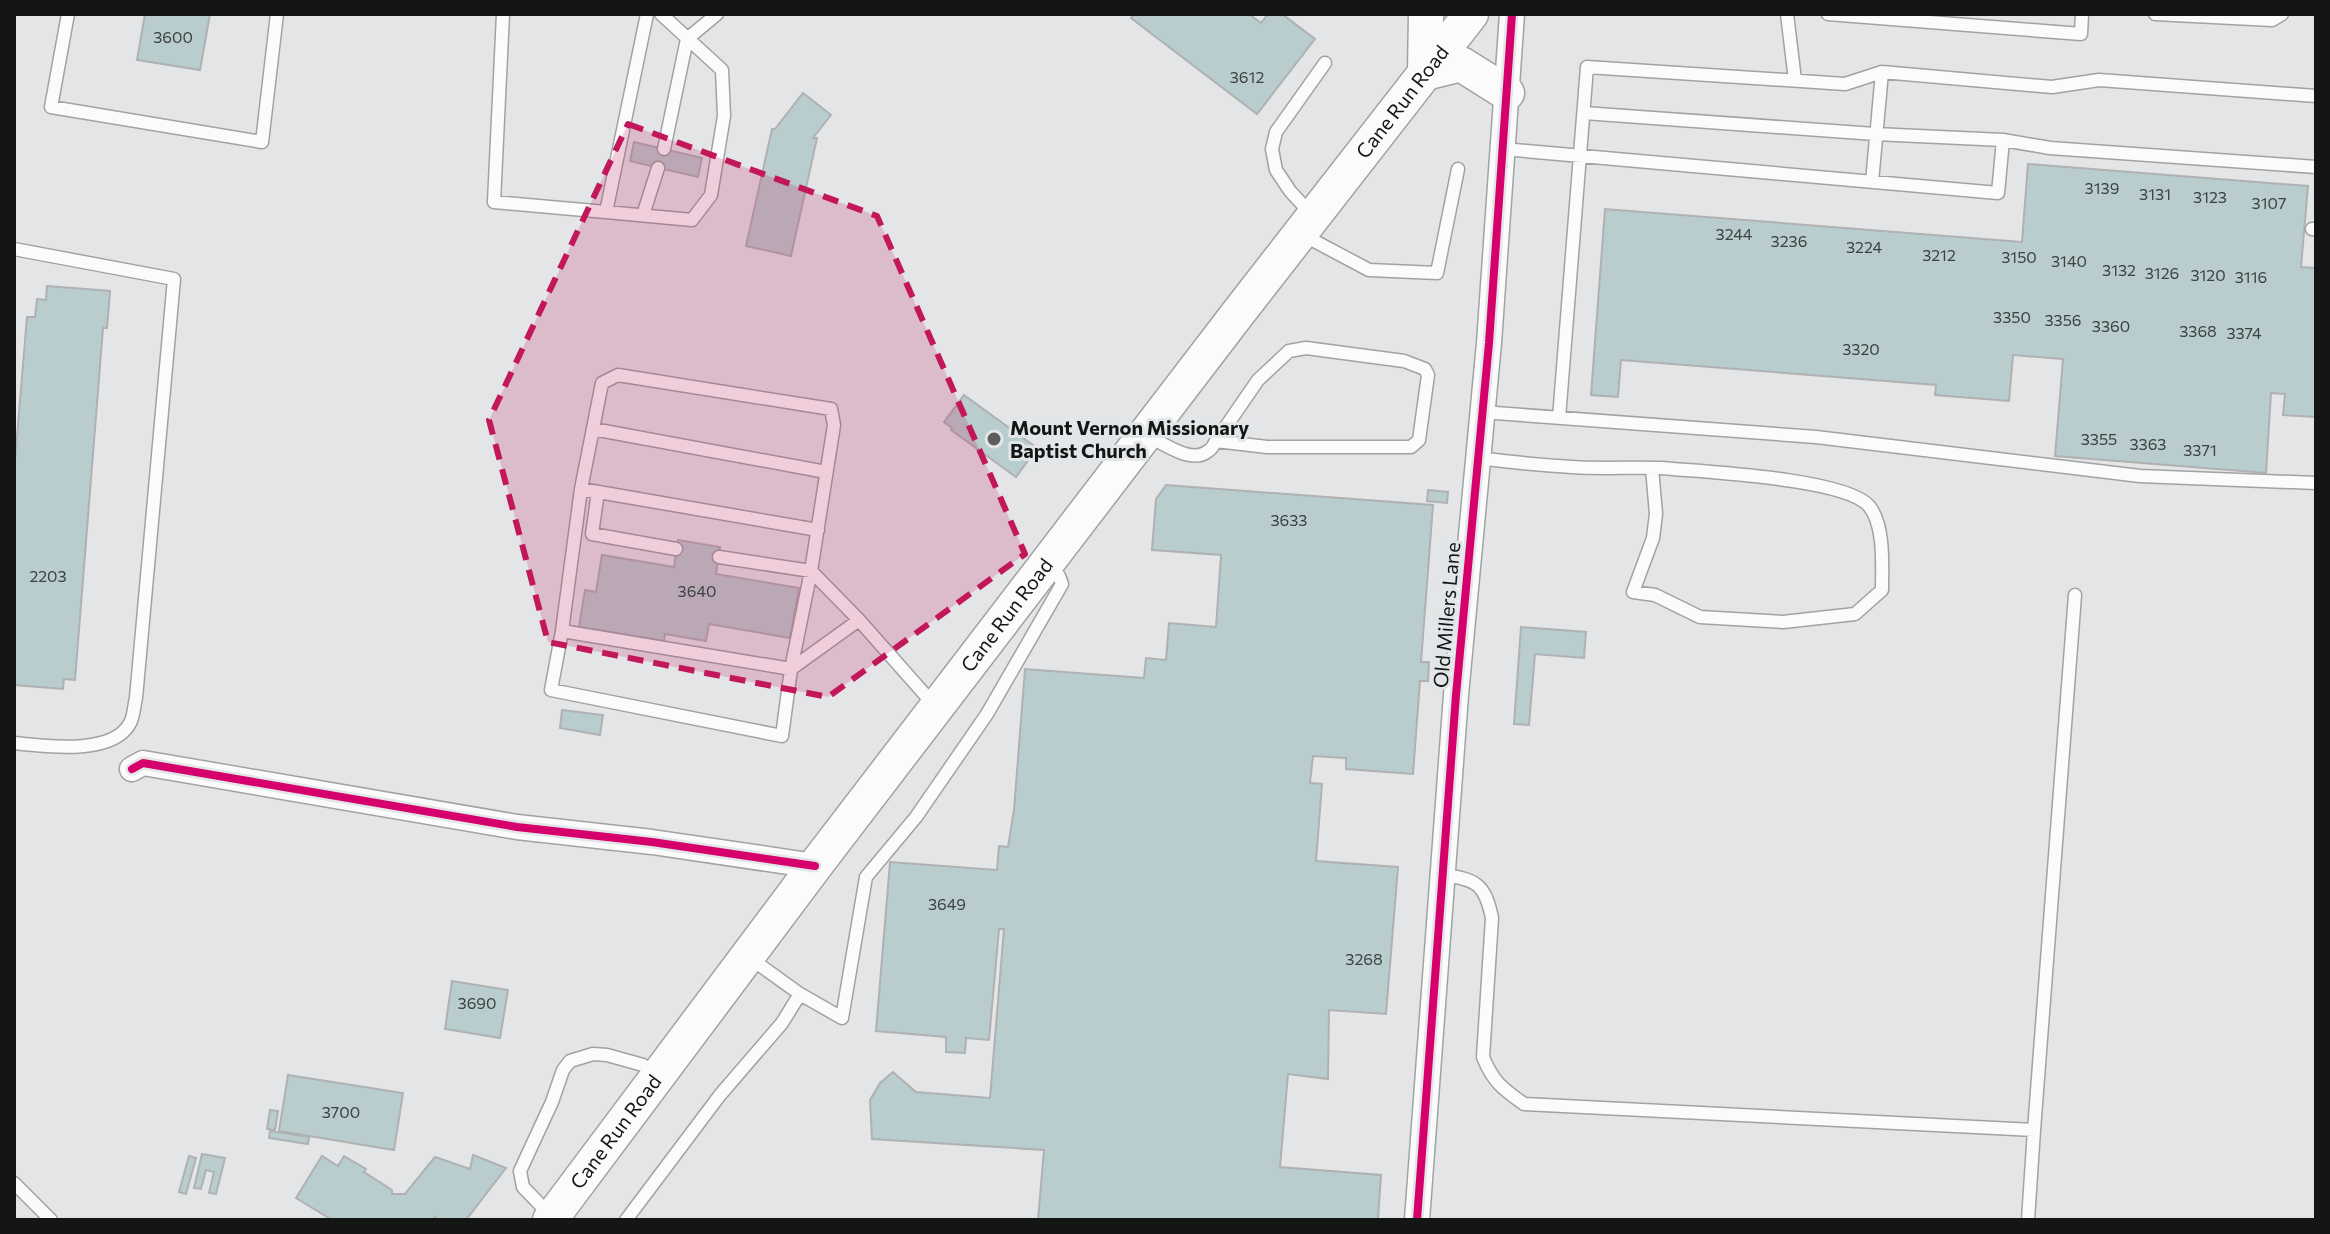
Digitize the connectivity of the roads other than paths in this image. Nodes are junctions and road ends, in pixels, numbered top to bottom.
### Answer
1 (68, 14) edge
2 (277, 14) edge
3 (503, 14) edge
4 (647, 14) edge
5 (661, 14) edge
6 (717, 14) edge
7 (1426, 14) edge
8 (1471, 14) edge
9 (1512, 14) edge
10 (1787, 14) edge
11 (1828, 14) edge
12 (2082, 14) edge
13 (2155, 14) edge
14 (2282, 14) edge
15 (1858, 15) edge
16 (687, 39) junction
17 (1325, 63) dead end
18 (1882, 72) junction
19 (1425, 73) junction
20 (1795, 80) junction
21 (1507, 93) junction
22 (2316, 96) edge
23 (1584, 113) junction
24 (1875, 134) junction
25 (2003, 140) junction
26 (664, 149) dead end
27 (1503, 149) junction
28 (1580, 155) junction
29 (2316, 167) edge
30 (658, 168) dead end
31 (1458, 169) dead end
32 (1872, 182) junction
33 (606, 212) junction
34 (643, 215) junction
35 (1307, 225) junction
36 (14, 249) edge
37 (1482, 412) junction
38 (1559, 418) junction
39 (593, 429) junction
40 (1145, 435) junction
41 (1216, 441) junction
42 (1478, 458) junction
43 (1652, 468) junction
44 (826, 472) junction
45 (2316, 483) edge
46 (581, 489) junction
47 (598, 492) junction
48 (818, 530) junction
49 (676, 549) dead end
50 (719, 557) dead end
51 (1045, 565) junction
52 (811, 571) junction
53 (2075, 595) dead end
54 (859, 620) junction
55 (562, 631) junction
56 (791, 669) junction
57 (936, 707) junction
58 (14, 743) edge
59 (132, 769) dead end
60 (815, 866) junction
61 (1443, 875) junction
62 (748, 956) junction
63 (800, 994) junction
64 (659, 1076) junction
65 (2034, 1130) junction
66 (14, 1183) edge
67 (551, 1218) edge
68 (51, 1220) edge
69 (626, 1220) edge
70 (1417, 1220) edge
71 (2028, 1220) edge

1 - 2 lane
3 - 33 lane
4 - 33 lane
5 - 16 lane
6 - 16 lane
7 - 19 main road
8 - 19 main road, Cane Run Road
9 - 21 street, Old Millers Lane
10 - 20 lane
11 - 15 lane
12 - 15 lane
13 - 14 lane
16 - 26 lane
16 - 34 lane
17 - 35 lane
18 - 20 lane
18 - 22 lane
18 - 24 lane
19 - 21 main road
19 - 35 main road, Cane Run Road
20 - 23 lane
21 - 27 street, Old Millers Lane
23 - 24 lane
23 - 28 lane
24 - 25 lane
24 - 32 lane
25 - 29 lane
25 - 32 lane
27 - 28 lane
27 - 37 street, Old Millers Lane
28 - 32 lane
28 - 38 lane
30 - 34 lane
31 - 35 lane
33 - 34 lane
35 - 40 main road, Cane Run Road
36 - 58 lane
37 - 38 lane
37 - 42 street, Old Millers Lane
38 - 45 lane
39 - 44 lane
39 - 44 lane
39 - 46 lane
40 - 41 lane
40 - 51 main road, Cane Run Road
41 - 41 lane
42 - 43 lane
42 - 61 street, Old Millers Lane
43 - 43 lane
44 - 48 lane
46 - 47 lane
46 - 55 lane
47 - 48 lane
47 - 49 lane
48 - 52 lane
50 - 52 lane
51 - 57 main road, Cane Run Road
51 - 63 lane
52 - 54 lane
52 - 56 lane
53 - 65 lane
54 - 56 lane
54 - 57 lane
55 - 56 lane
55 - 56 lane
57 - 60 main road, Cane Run Road
59 - 60 street
60 - 62 main road, Cane Run Road
61 - 65 lane
61 - 70 street, Old Millers Lane
62 - 63 lane
62 - 64 main road, Cane Run Road
63 - 69 lane
64 - 67 main road, Cane Run Road
64 - 67 lane
65 - 71 lane
66 - 68 lane

